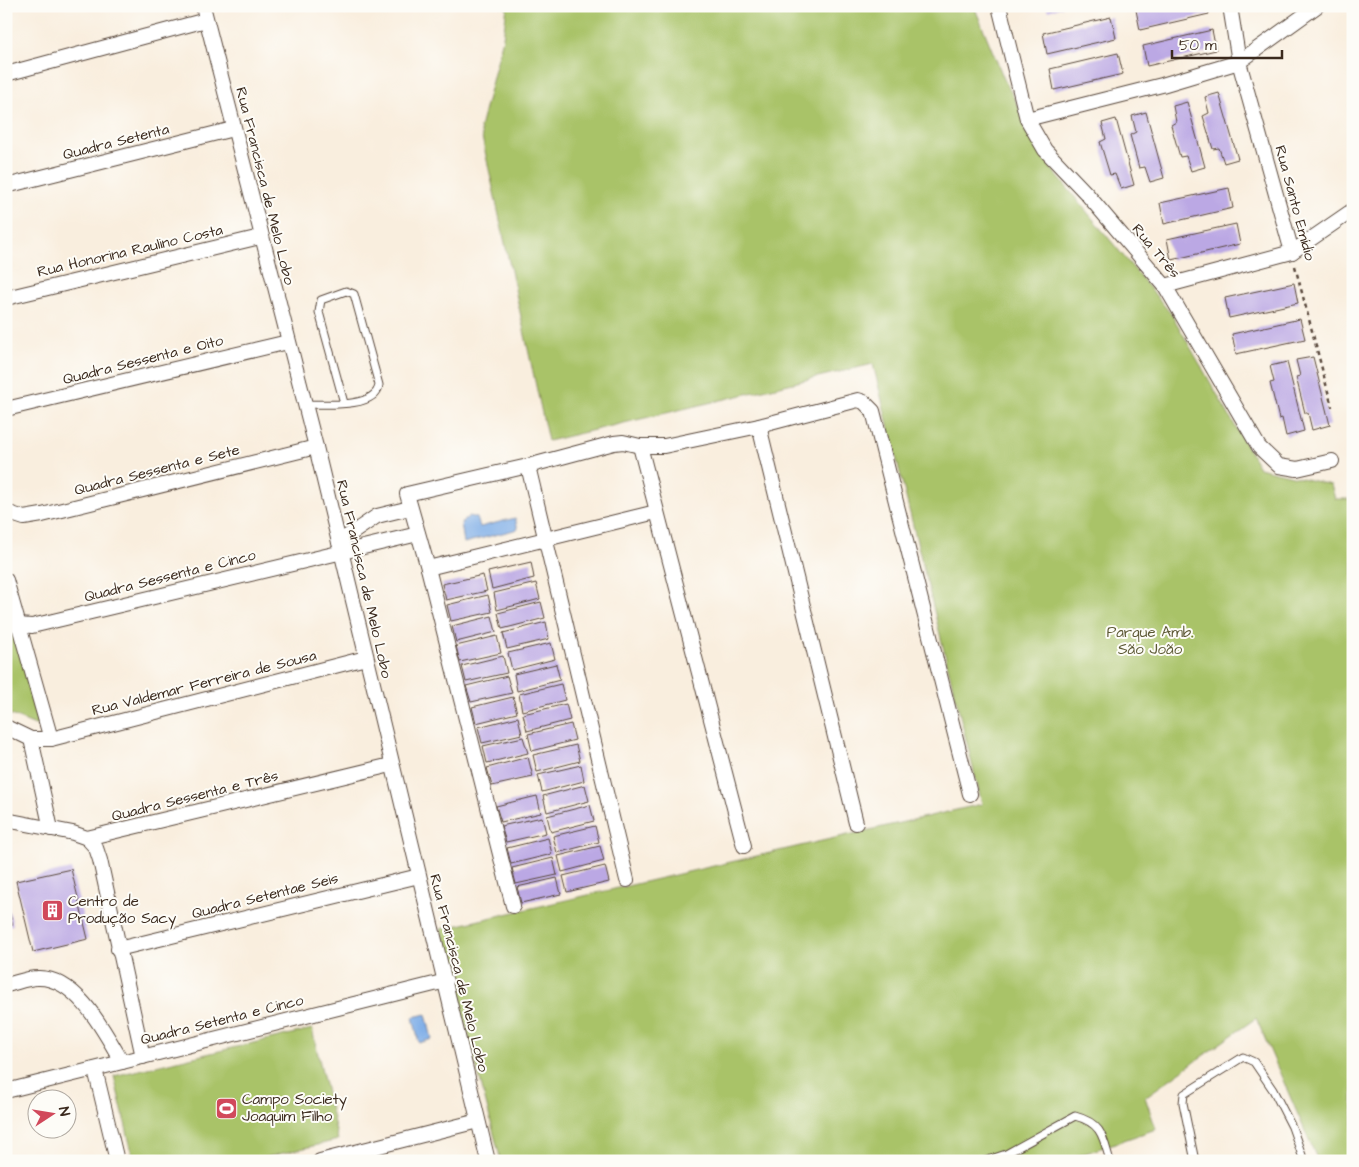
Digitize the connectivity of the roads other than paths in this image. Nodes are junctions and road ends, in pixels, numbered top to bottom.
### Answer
1 (203, 6) edge
2 (999, 6) edge
3 (1230, 6) edge
4 (1317, 6) edge
5 (206, 20) junction
6 (1239, 62) junction
7 (6, 74) edge
8 (1027, 120) junction
9 (233, 129) junction
10 (6, 186) edge
11 (1353, 210) edge
12 (260, 237) junction
13 (1292, 252) junction
14 (1165, 286) junction
15 (6, 298) edge
16 (288, 342) junction
17 (304, 404) junction
18 (344, 404) junction
19 (6, 409) edge
20 (759, 426) junction
21 (640, 446) junction
22 (316, 447) junction
23 (1332, 461) dead end
24 (528, 466) junction
25 (410, 508) junction
26 (6, 512) edge
27 (656, 512) junction
28 (418, 534) junction
29 (545, 539) junction
30 (340, 546) junction
31 (428, 568) junction
32 (6, 580) edge
33 (12, 622) edge
34 (366, 658) junction
35 (6, 727) edge
36 (31, 739) junction
37 (51, 739) junction
38 (391, 765) junction
39 (970, 794) dead end
40 (6, 820) edge
41 (856, 822) dead end
42 (51, 829) junction
43 (88, 838) junction
44 (744, 846) dead end
45 (419, 876) junction
46 (626, 880) dead end
47 (513, 906) dead end
48 (118, 949) junction
49 (446, 981) junction
50 (6, 985) edge
51 (143, 1057) junction
52 (122, 1062) junction
53 (95, 1069) junction
54 (6, 1091) edge
55 (478, 1121) junction
56 (117, 1161) edge
57 (320, 1161) edge
58 (488, 1161) edge
59 (985, 1161) edge
60 (1110, 1161) edge
61 (1195, 1161) edge
62 (1304, 1161) edge

1 - 5 street, Rua Francisca de Melo Lobo
2 - 8 street, Rua Três
3 - 6 street, Rua Santo Emídio
4 - 6 street
5 - 7 street
5 - 9 street, Rua Francisca de Melo Lobo
6 - 8 street
6 - 13 street, Rua Santo Emídio
8 - 14 street, Rua Três
9 - 10 street, Quadra Setenta
9 - 12 street, Rua Francisca de Melo Lobo
11 - 13 street
12 - 15 street, Rua Honorina Raulino Costa
12 - 16 street, Rua Francisca de Melo Lobo
13 - 14 street
14 - 23 street, Rua Três
16 - 17 street, Rua Francisca de Melo Lobo
16 - 19 street, Quadra Sessenta e Oito
17 - 18 lane
17 - 22 street, Rua Francisca de Melo Lobo
18 - 18 lane
20 - 21 street
20 - 39 street
20 - 41 street
21 - 24 street
21 - 27 street
22 - 26 street, Quadra Sessenta e Sete
22 - 30 street, Rua Francisca de Melo Lobo
24 - 25 street
24 - 29 street
25 - 28 street
25 - 30 street
27 - 29 street
27 - 44 street
28 - 30 street, Quadra Sessenta e Cinco
28 - 31 street
29 - 31 street
29 - 46 street
30 - 33 street, Quadra Sessenta e Cinco
30 - 34 street, Rua Francisca de Melo Lobo
31 - 47 street
32 - 33 street
33 - 37 street
34 - 37 street, Rua Valdemar Ferreira de Sousa
34 - 38 street, Rua Francisca de Melo Lobo
35 - 36 street
36 - 37 street, Rua Valdemar Ferreira de Sousa
36 - 42 street
38 - 43 street, Quadra Sessenta e Três
38 - 45 street, Rua Francisca de Melo Lobo
40 - 42 street, Quadra Sessenta e Três
42 - 43 street, Quadra Sessenta e Três
43 - 48 street
45 - 48 street, Quadra Setentae Seis
45 - 49 street, Rua Francisca de Melo Lobo
48 - 51 street
49 - 51 street, Quadra Setenta e Cinco
49 - 55 street, Rua Francisca de Melo Lobo
50 - 52 street
51 - 52 street, Quadra Setenta e Cinco
52 - 53 street, Quadra Setenta e Cinco
53 - 54 street, Quadra Setenta e Cinco
53 - 56 street
55 - 57 street
55 - 58 street, Rua Francisca de Melo Lobo
59 - 60 lane
61 - 62 lane

